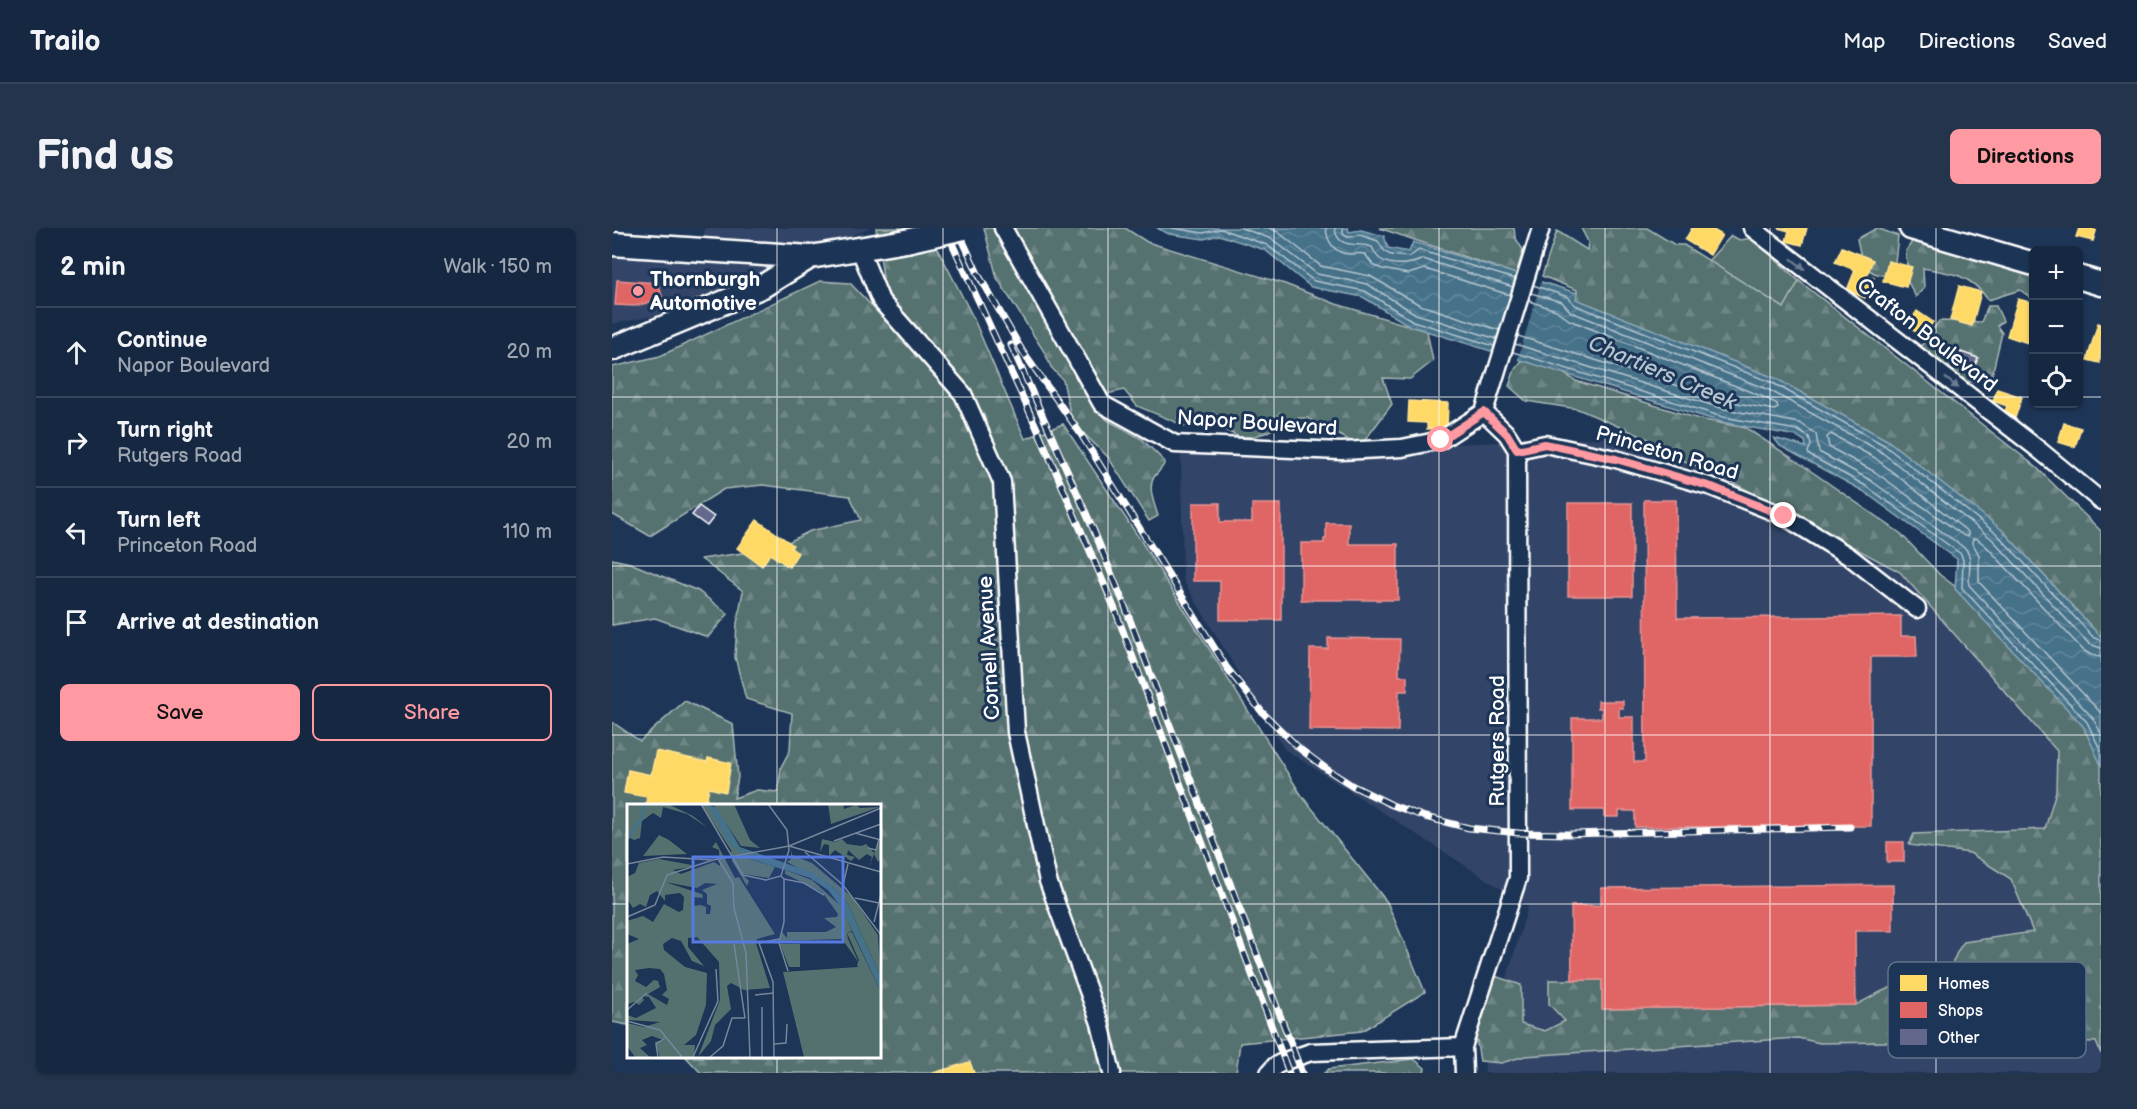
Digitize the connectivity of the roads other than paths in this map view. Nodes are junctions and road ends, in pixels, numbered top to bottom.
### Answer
1 (964, 228) edge
2 (1003, 228) edge
3 (1752, 228) edge
4 (1911, 228) edge
5 (1539, 233) edge
6 (612, 244) edge
7 (860, 250) junction
8 (810, 257) junction
9 (2029, 263) edge
10 (2083, 278) edge
11 (2101, 284) edge
12 (612, 349) edge
13 (1484, 412) junction
14 (1517, 450) junction
15 (2101, 501) edge
16 (1917, 609) dead end
17 (1463, 1047) junction
18 (1112, 1073) edge
19 (1269, 1073) edge
20 (1464, 1073) edge

1 - 7 main road, bridge
2 - 13 street, Napor Boulevard
3 -> 15 street, Crafton Boulevard
4 - 9 main road
5 - 13 street
6 - 8 main road
7 - 8 main road
7 - 18 street, Cornell Avenue
8 - 12 main road
10 - 11 main road
13 - 14 street
14 - 16 street, Princeton Road
14 - 17 street, Rutgers Road
17 - 19 street
17 - 20 street, Rutgers Road

